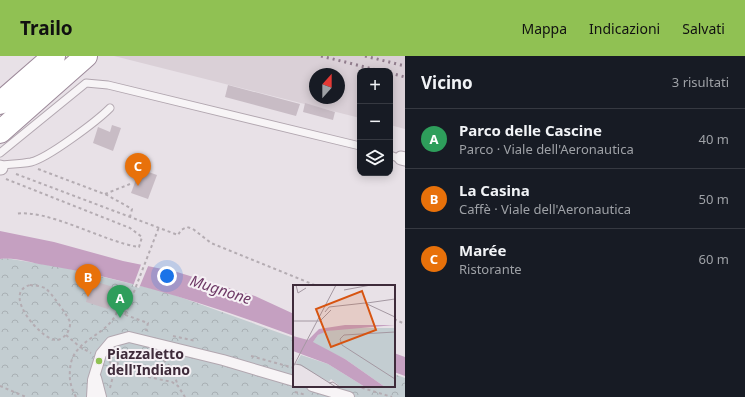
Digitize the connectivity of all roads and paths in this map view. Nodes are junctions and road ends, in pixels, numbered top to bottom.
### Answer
1 (54, 56) edge
2 (86, 56) edge
3 (0, 103) edge
4 (110, 108) dead end
5 (0, 132) edge
6 (357, 145) edge
7 (0, 153) edge
8 (22, 163) junction
9 (3, 170) edge
10 (130, 184) dead end
11 (105, 194) junction
12 (15, 214) dead end
13 (130, 216) junction
14 (158, 228) junction
15 (315, 285) edge
16 (16, 291) dead end
17 (20, 313) dead end
18 (125, 314) junction
19 (395, 319) edge
20 (148, 323) dead end
21 (405, 324) edge
22 (66, 335) junction
23 (80, 347) junction
24 (142, 351) dead end
25 (166, 356) dead end
26 (116, 366) junction
27 (293, 381) edge
28 (0, 386) edge
29 (178, 386) junction
30 (303, 387) edge
31 (359, 387) edge
32 (312, 391) edge
33 (294, 392) dead end
34 (98, 393) edge
35 (301, 394) junction
36 (26, 397) edge
37 (76, 397) edge
38 (185, 397) edge
39 (300, 397) edge
40 (348, 397) edge
41 (392, 397) edge

1 - 3 highway
2 - 5 highway
4 - 8 lane
6 - 7 lane
8 - 9 lane
8 - 11 path
9 - 12 path
9 - 13 path
10 - 11 path
11 - 13 path
13 - 14 path
14 - 15 path
14 - 18 path
16 - 22 path
17 - 22 path
18 - 20 path
18 - 23 path
19 - 21 path
22 - 23 path
23 - 37 path
24 - 26 path
25 - 29 path
26 - 29 path
26 - 34 path
27 - 34 street
28 - 36 path
29 - 38 path
30 - 35 path
31 - 41 path
32 - 35 path
32 - 40 street
33 - 35 path
35 - 39 path

